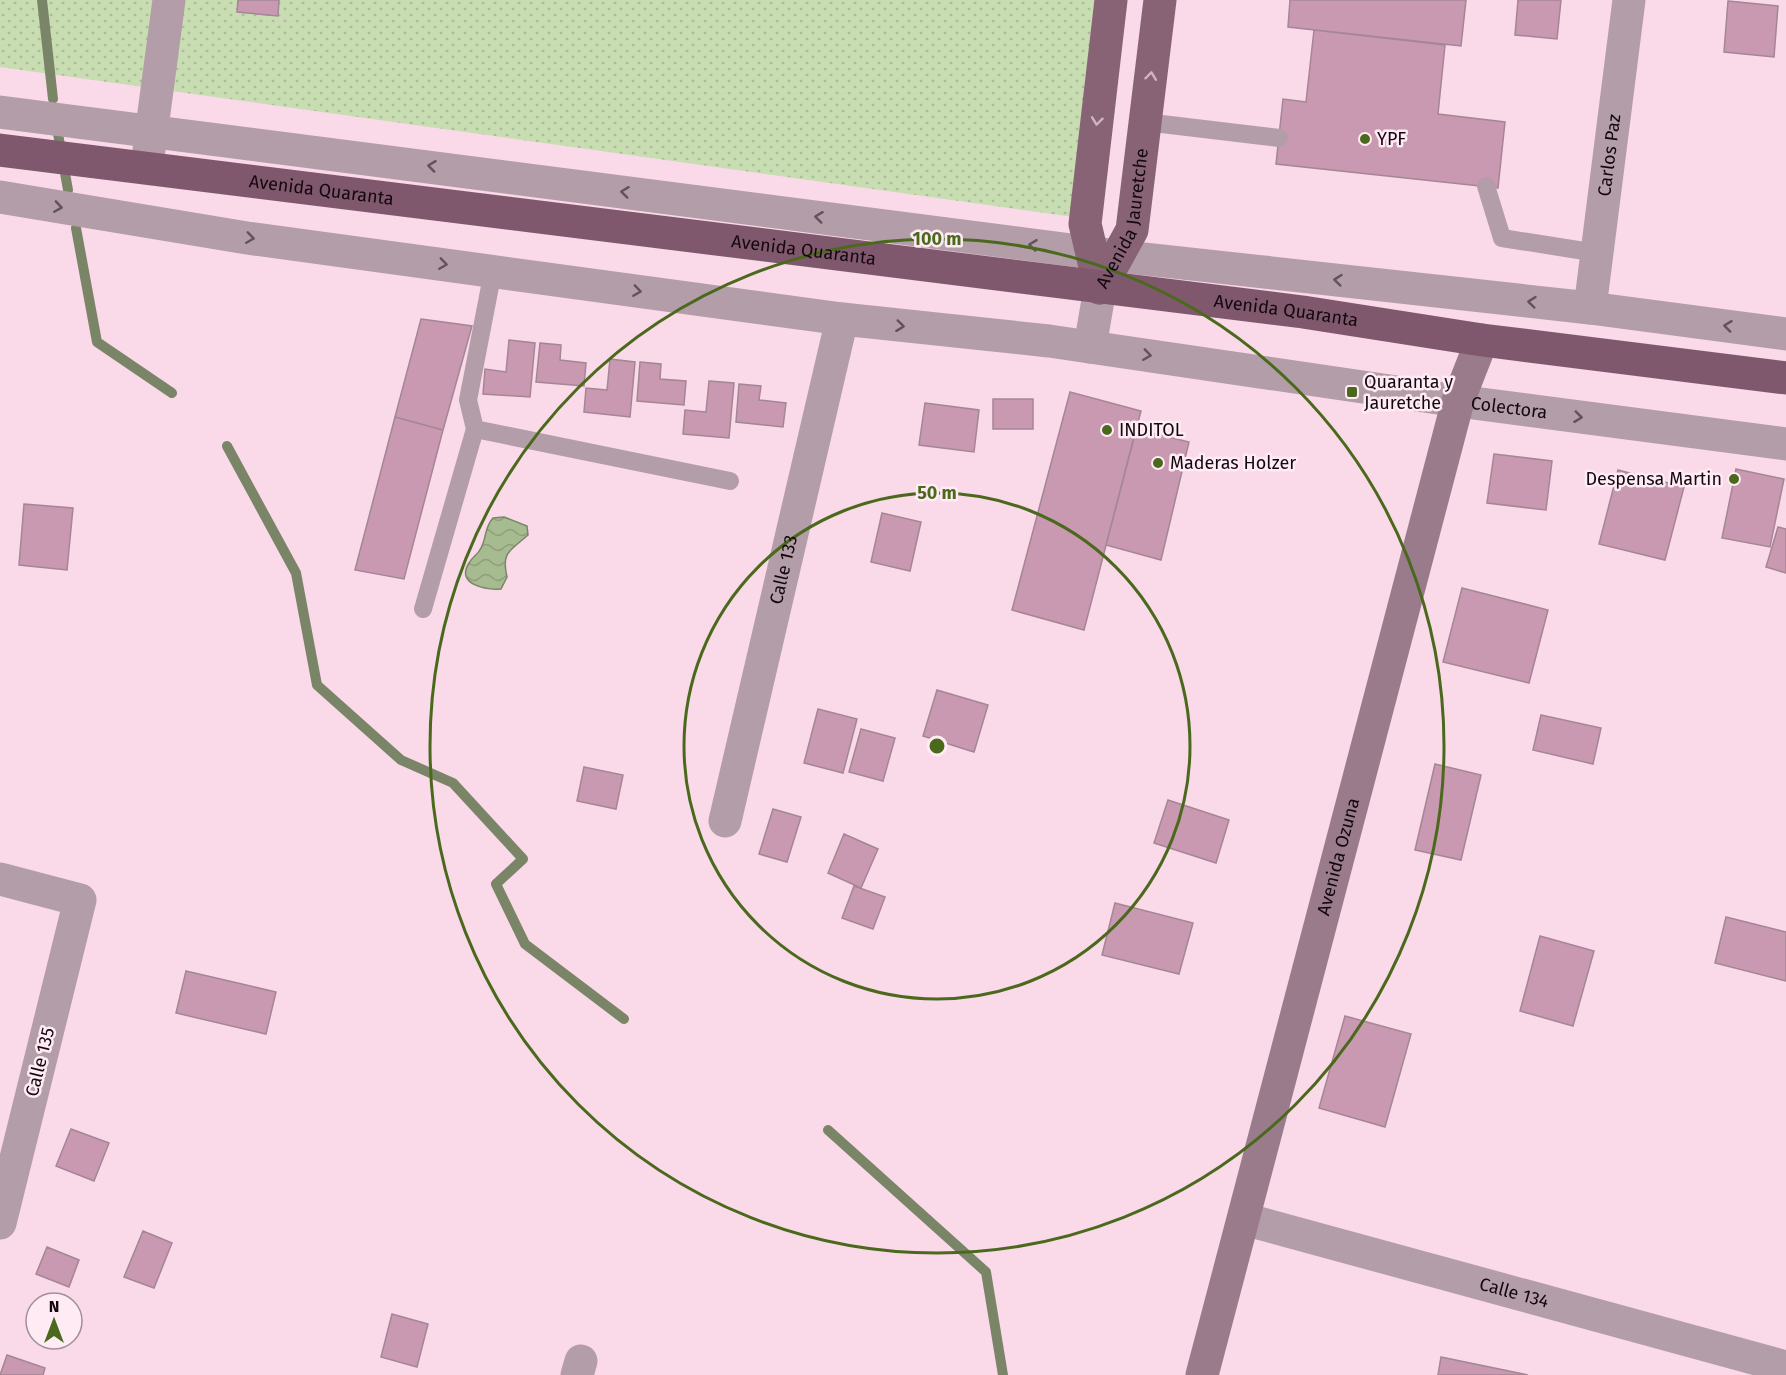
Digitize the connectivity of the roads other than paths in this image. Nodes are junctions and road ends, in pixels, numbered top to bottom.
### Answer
1 (169, 0) edge
2 (1111, 0) edge
3 (1160, 0) edge
4 (1629, 0) edge
5 (0, 112) edge
6 (1145, 122) junction
7 (152, 129) junction
8 (1279, 138) dead end
9 (0, 150) edge
10 (140, 169) junction
11 (1486, 186) dead end
12 (0, 197) edge
13 (858, 222) junction
14 (1597, 253) junction
15 (1105, 254) junction
16 (888, 263) junction
17 (493, 271) junction
18 (1100, 288) junction
19 (1590, 308) junction
20 (842, 319) junction
21 (1786, 334) edge
22 (1482, 340) junction
23 (1090, 347) junction
24 (1786, 378) edge
25 (1458, 401) junction
26 (475, 429) junction
27 (1786, 444) edge
28 (730, 481) dead end
29 (423, 609) dead end
30 (725, 821) dead end
31 (0, 879) edge
32 (1244, 1219) junction
33 (0, 1224) edge
34 (1786, 1367) edge
35 (1202, 1375) edge

1 - 7 street
2 -> 15 main road, Avenida Jauretche
6 -> 3 main road, Avenida Jauretche
4 - 14 street, Carlos Paz
5 - 7 street
6 - 8 lane
6 - 15 main road, Avenida Jauretche
7 - 10 street
13 -> 7 street
9 - 10 highway, Avenida Quaranta
10 - 16 highway, Avenida Quaranta
11 - 14 lane
12 -> 17 street, Colectora
15 -> 13 street
13 - 16 street
14 - 19 street, Carlos Paz
15 - 18 main road, Avenida Jauretche
19 -> 15 street
16 - 18 highway, Avenida Quaranta
17 -> 20 street, Colectora
17 - 26 lane
18 - 22 highway, Avenida Quaranta
18 - 23 street
21 -> 19 street
20 -> 23 street, Colectora
20 - 30 street, Calle 133
22 - 24 highway, Avenida Quaranta
22 - 25 main road, Avenida Ozuna
23 -> 25 street, Colectora
25 -> 27 street, Colectora
25 - 32 main road, Avenida Ozuna
26 - 28 lane
26 - 29 lane
31 - 33 street, Calle 135
32 - 34 street, Calle 134
32 - 35 main road, Avenida Ozuna

